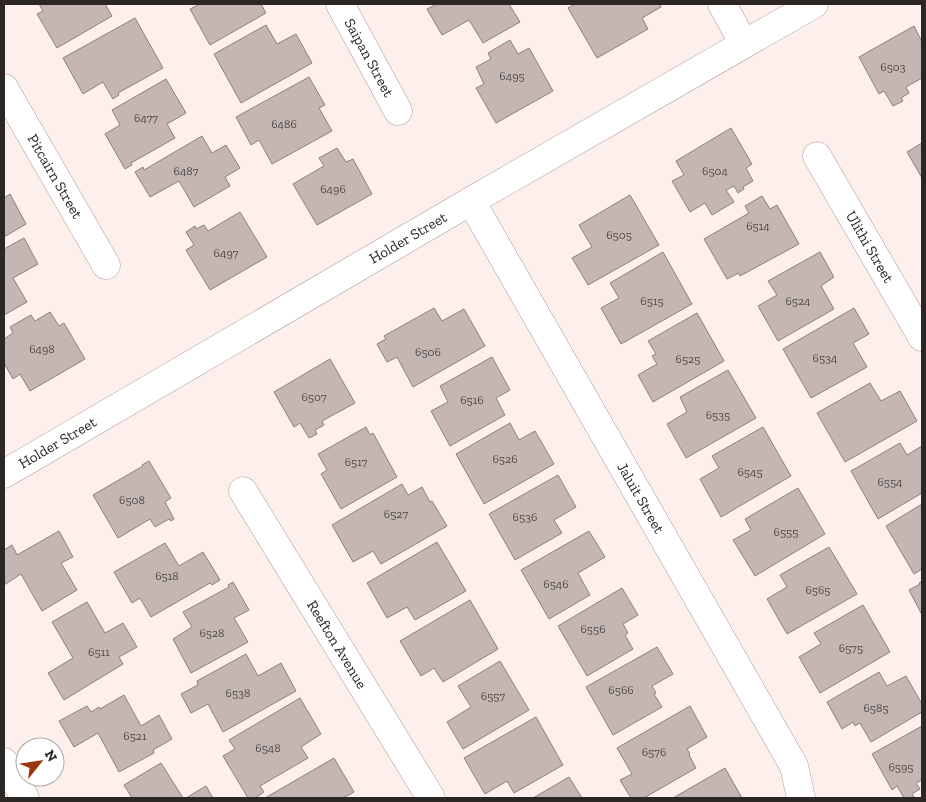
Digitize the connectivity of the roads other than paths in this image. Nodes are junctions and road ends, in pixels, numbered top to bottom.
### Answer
1 (340, 4) edge
2 (722, 4) edge
3 (814, 4) edge
4 (744, 44) junction
5 (4, 88) edge
6 (398, 111) dead end
7 (817, 156) dead end
8 (471, 201) junction
9 (106, 265) dead end
10 (922, 338) edge
11 (4, 474) edge
12 (243, 491) dead end
13 (4, 762) edge
14 (25, 798) edge
15 (432, 798) edge
16 (801, 798) edge

1 - 6 street, Saipan Street
2 - 4 street
3 - 4 street, Holder Street
4 - 8 street, Holder Street
5 - 9 street, Pitcairn Street
7 - 10 street, Ulithi Street
8 - 11 street, Holder Street
8 - 16 street, Jaluit Street
12 - 15 street, Reefton Avenue
13 - 14 street

